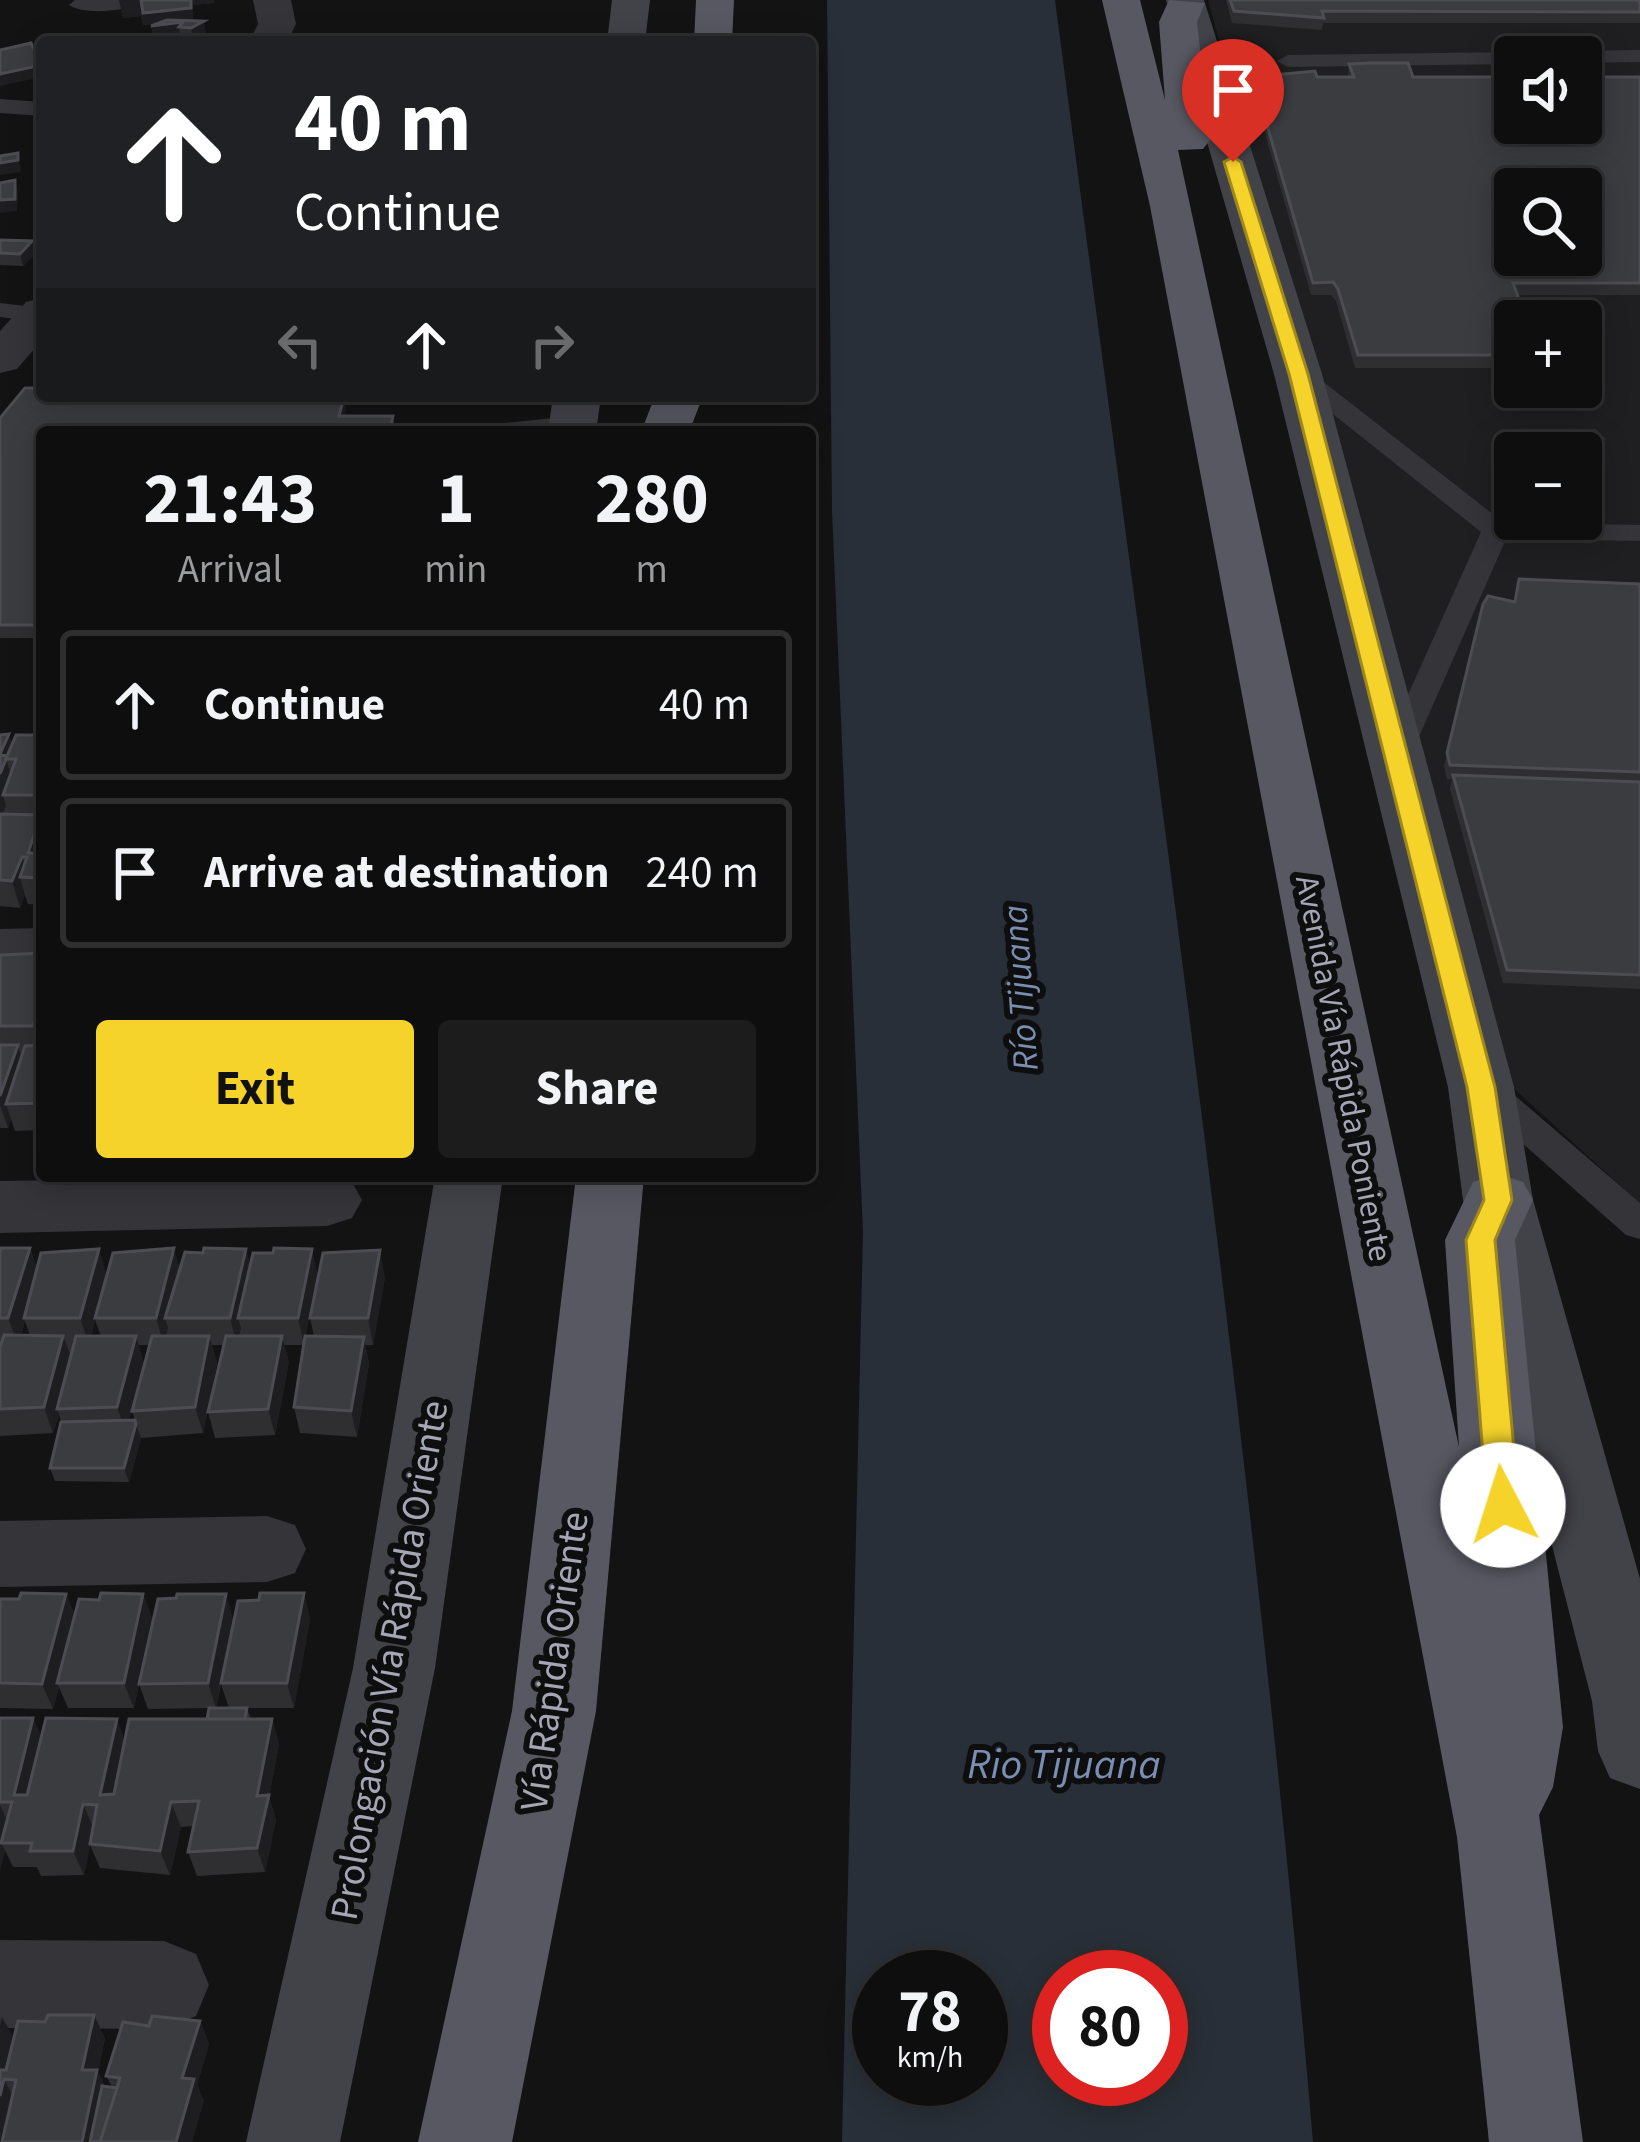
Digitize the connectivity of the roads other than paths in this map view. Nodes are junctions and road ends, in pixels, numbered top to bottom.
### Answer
1 (137, 0) edge
2 (272, 0) edge
3 (632, 0) edge
4 (715, 0) edge
5 (1120, 0) edge
6 (1186, 2) edge
7 (79, 5) dead end
8 (271, 36) edge
9 (627, 36) edge
10 (713, 36) edge
11 (1602, 56) edge
12 (1640, 56) edge
13 (1494, 58) edge
14 (1288, 61) dead end
15 (0, 106) edge
16 (36, 109) edge
17 (1171, 206) junction
18 (27, 312) edge
19 (0, 359) edge
20 (1298, 374) junction
21 (574, 417) edge
22 (527, 426) edge
23 (1494, 528) edge
24 (1602, 532) edge
25 (1640, 533) edge
26 (1494, 535) edge
27 (1395, 759) junction
28 (36, 949) edge
29 (0, 950) edge
30 (1481, 1087) junction
31 (468, 1182) edge
32 (609, 1182) edge
33 (327, 1200) dead end
34 (1498, 1200) junction
35 (0, 1207) edge
36 (1640, 1225) edge
37 (267, 1549) dead end
38 (0, 1554) edge
39 (1640, 1751) edge
40 (1500, 1838) junction
41 (0, 1984) edge
42 (164, 1985) dead end
43 (293, 2142) edge
44 (465, 2142) edge
45 (1536, 2142) edge

1 - 7 lane
2 - 8 street
3 - 9 main road
4 - 10 highway
5 - 17 highway, Avenida Vía Rápida Poniente
6 - 17 highway
6 - 20 main road
11 - 12 lane
13 - 14 lane
15 - 16 lane
17 - 40 highway, Avenida Vía Rápida Poniente
18 - 19 street
20 - 23 lane
20 - 27 main road
21 - 22 lane
24 - 25 lane
26 - 27 lane
27 - 30 main road
28 - 29 street
30 - 34 main road
30 - 36 lane
31 - 43 main road, Prolongación Vía Rápida Oriente
32 - 44 highway, Vía Rápida Oriente
33 - 35 street
34 - 39 main road
34 - 40 highway
37 - 38 street
40 - 45 highway, Avenida Vía Rápida Poniente
41 - 42 street

